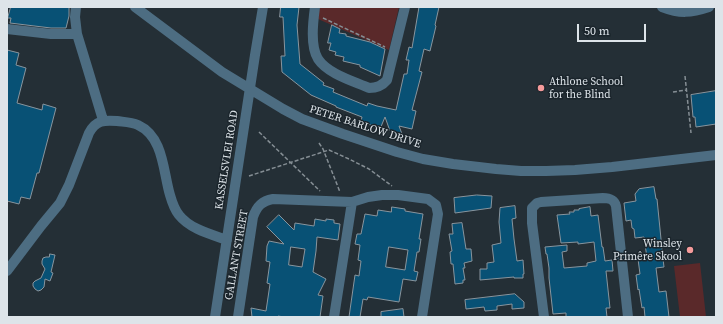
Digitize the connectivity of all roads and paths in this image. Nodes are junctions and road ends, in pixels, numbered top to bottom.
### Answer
1 (76, 7) edge
2 (135, 7) edge
3 (263, 7) edge
4 (405, 7) edge
5 (662, 7) edge
6 (709, 7) edge
7 (314, 10) edge
8 (7, 29) edge
9 (77, 34) junction
10 (394, 51) junction
11 (685, 76) dead end
12 (250, 89) junction
13 (686, 90) junction
14 (673, 92) dead end
15 (103, 120) junction
16 (260, 132) dead end
17 (691, 133) dead end
18 (320, 143) dead end
19 (324, 151) junction
20 (716, 155) edge
21 (290, 162) junction
22 (249, 176) dead end
23 (394, 187) dead end
24 (320, 191) dead end
25 (342, 196) dead end
26 (352, 202) junction
27 (227, 240) junction
28 (7, 271) edge
29 (215, 317) edge
30 (238, 317) edge
31 (334, 317) edge
32 (422, 317) edge
33 (544, 317) edge
34 (628, 317) edge

1 - 9 street
2 - 12 street, PETER BARLOW DRIVE
3 - 12 street, KASSELSVLEI ROAD
4 - 10 street
5 - 6 street
7 - 10 path
7 - 10 street
8 - 9 street
9 - 15 street
11 - 13 path
12 - 20 street, PETER BARLOW DRIVE
12 - 27 street, KASSELSVLEI ROAD
13 - 14 path
13 - 17 path
15 - 27 street
15 - 28 street
16 - 21 path
18 - 19 path
19 - 21 path
19 - 23 path
19 - 25 path
21 - 22 path
21 - 24 path
26 - 30 street, GALLANT STREET
26 - 31 street
26 - 32 street, GALLANT STREET
27 - 29 street, KASSELSVLEI ROAD
33 - 34 street

